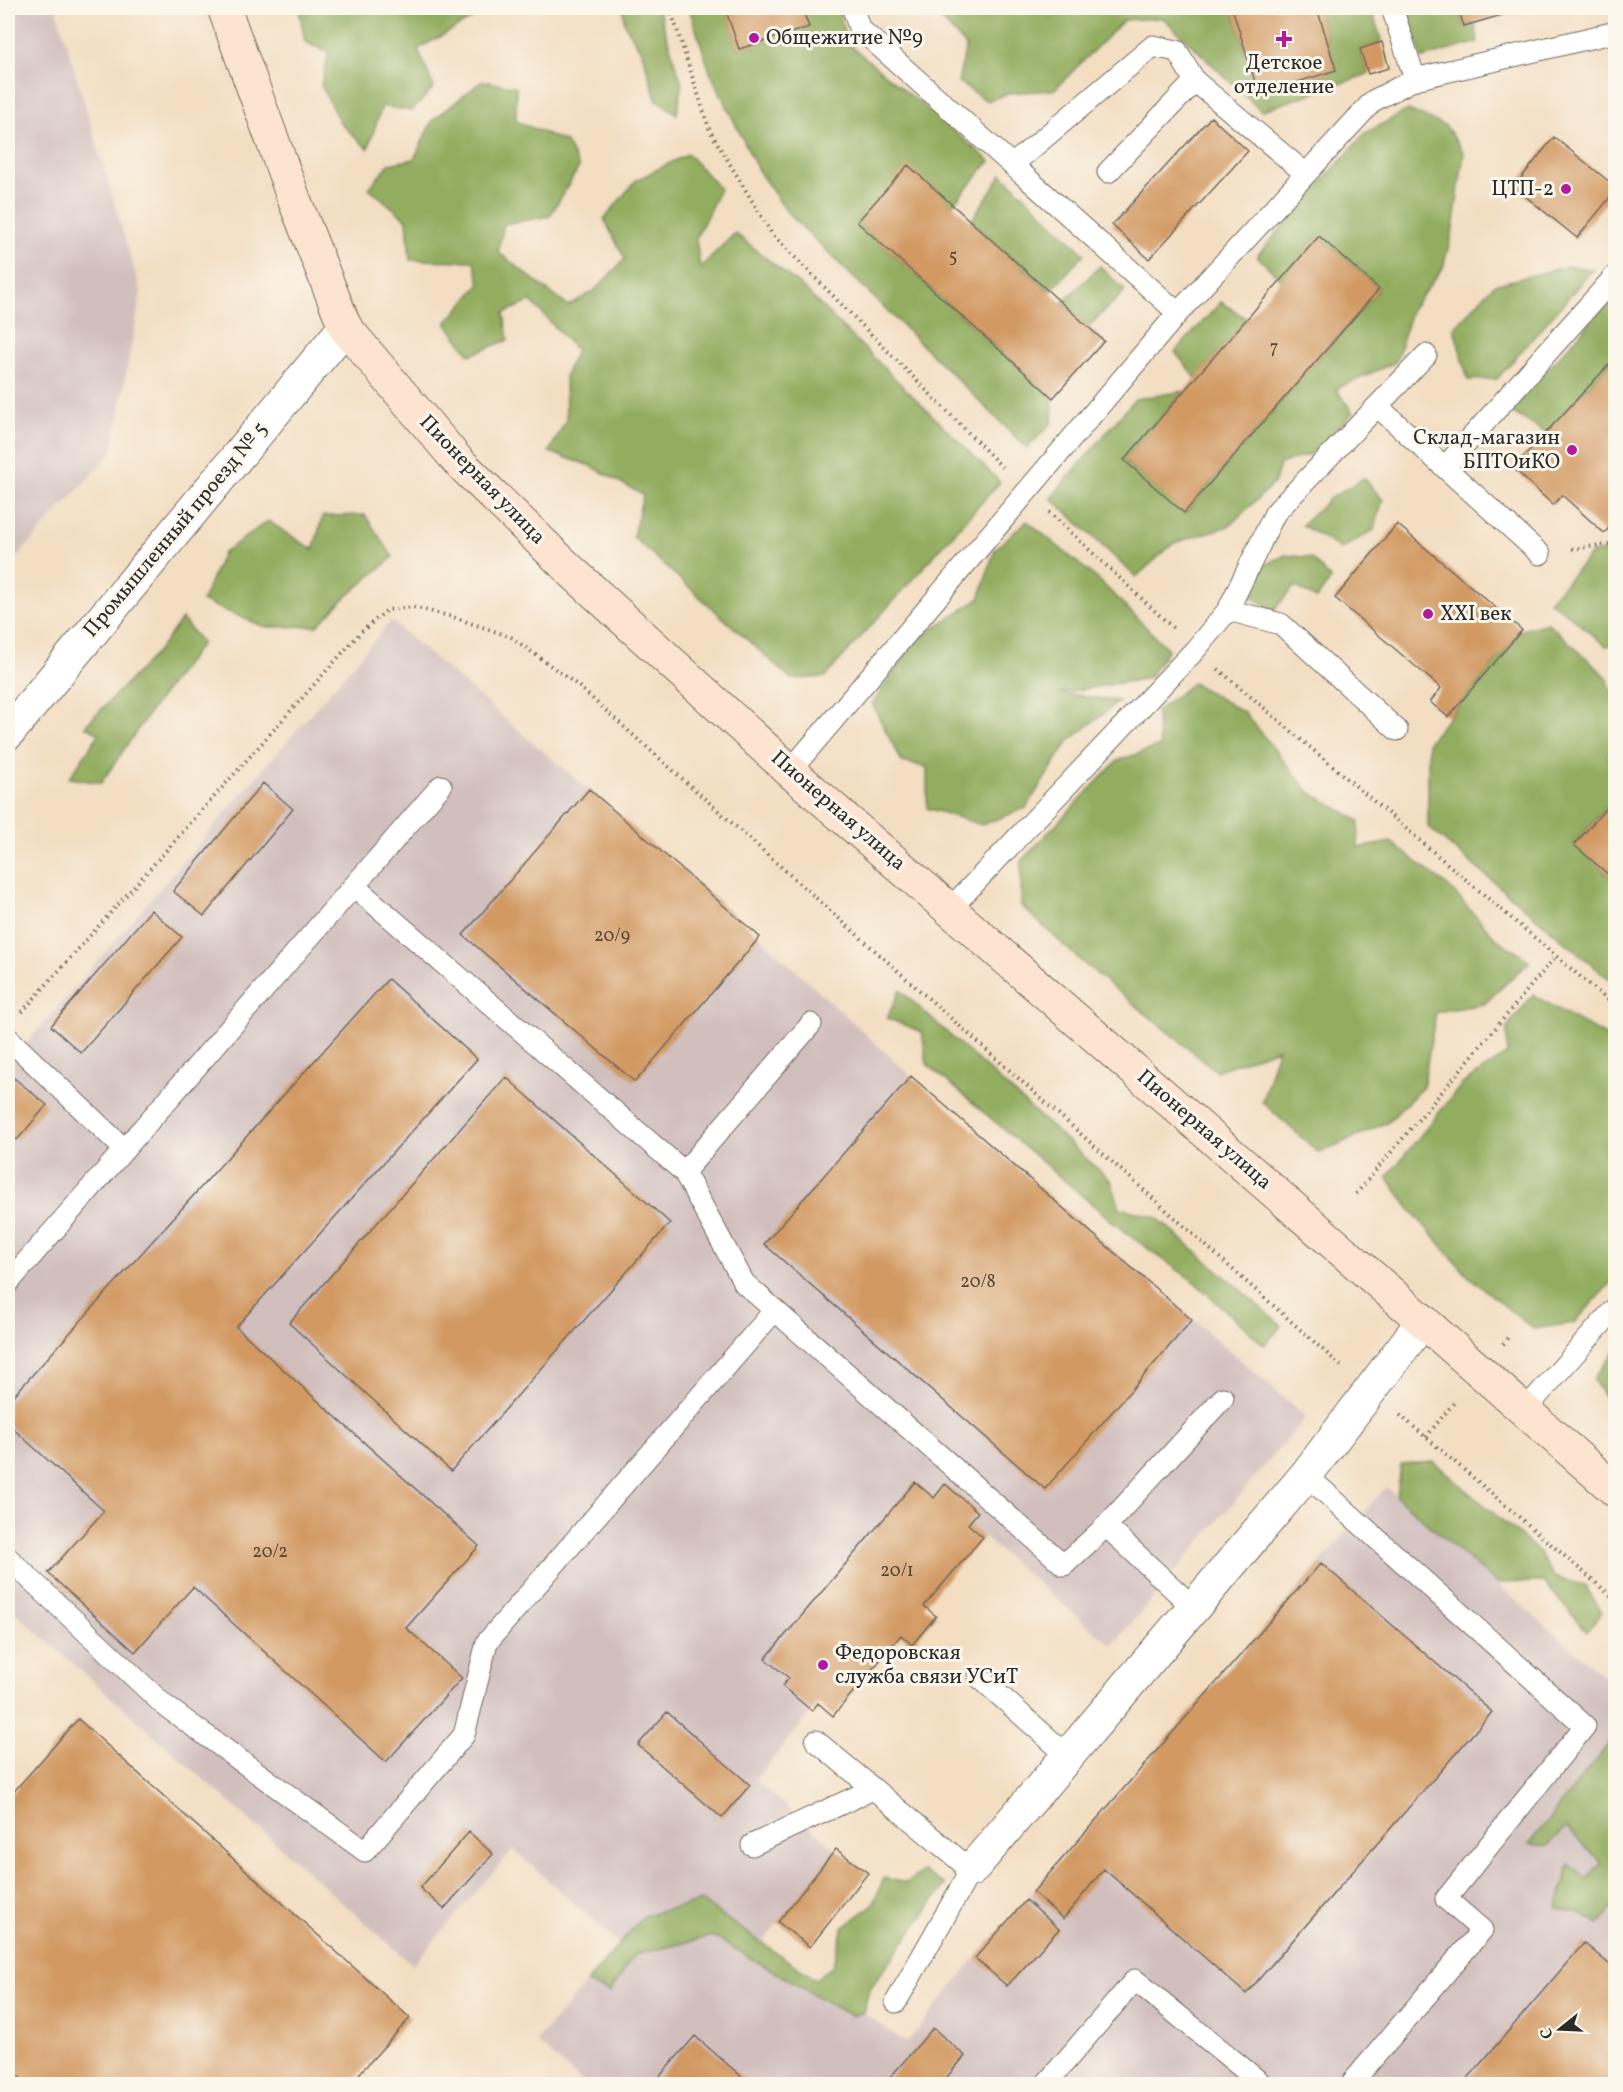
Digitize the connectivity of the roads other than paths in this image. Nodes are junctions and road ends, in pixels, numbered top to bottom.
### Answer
1 (224, 8) edge
2 (853, 8) edge
3 (1392, 8) edge
4 (1616, 32) edge
5 (1415, 79) junction
6 (1195, 81) junction
7 (1012, 165) junction
8 (1108, 172) dead end
9 (1306, 174) junction
10 (1616, 275) edge
11 (1178, 313) junction
12 (345, 327) junction
13 (1426, 355) dead end
14 (1377, 406) junction
15 (1445, 467) junction
16 (1540, 554) road end
17 (1228, 610) junction
18 (1397, 730) dead end
19 (8, 733) edge
20 (790, 771) junction
21 (441, 786) dead end
22 (354, 886) junction
23 (950, 909) junction
24 (811, 1024) dead end
25 (11, 1028) edge
26 (124, 1149) junction
27 (684, 1172) junction
28 (8, 1282) edge
29 (1616, 1307) edge
30 (775, 1310) junction
31 (1423, 1321) junction
32 (1223, 1398) dead end
33 (1524, 1411) junction
34 (1306, 1475) junction
35 (1616, 1491) edge
36 (1106, 1526) junction
37 (8, 1558) edge
38 (1194, 1608) junction
39 (979, 1677) dead end
40 (816, 1741) dead end
41 (1069, 1757) junction
42 (873, 1789) junction
43 (752, 1845) dead end
44 (971, 1870) junction
45 (896, 2002) dead end
46 (1046, 2085) edge
47 (1262, 2085) edge
48 (1351, 2085) edge

1 - 12 main road, Пионерная улица
2 - 7 lane
3 - 5 lane
4 - 5 lane
5 - 9 lane
6 - 7 lane
6 - 8 lane
6 - 9 lane
7 - 11 lane
9 - 11 lane
10 - 15 lane
11 - 20 lane
12 - 19 street, Промышленный проезд № 5
12 - 20 main road, Пионерная улица
13 - 14 lane
14 - 15 lane
14 - 17 lane
15 - 16 lane
17 - 18 lane
17 - 23 lane
20 - 23 main road, Пионерная улица
21 - 22 lane
22 - 26 lane
22 - 27 lane
23 - 31 main road, Пионерная улица
24 - 27 lane
25 - 26 lane
26 - 28 lane
27 - 30 lane
29 - 33 lane
30 - 36 lane
30 - 37 lane
31 - 33 main road, Пионерная улица
31 - 34 street
32 - 36 lane
33 - 35 main road, Пионерная улица
34 - 38 street
34 - 48 lane
36 - 38 lane
38 - 41 street
39 - 41 lane
40 - 42 lane
41 - 44 street
42 - 43 lane
42 - 44 lane
44 - 45 lane
46 - 47 lane

